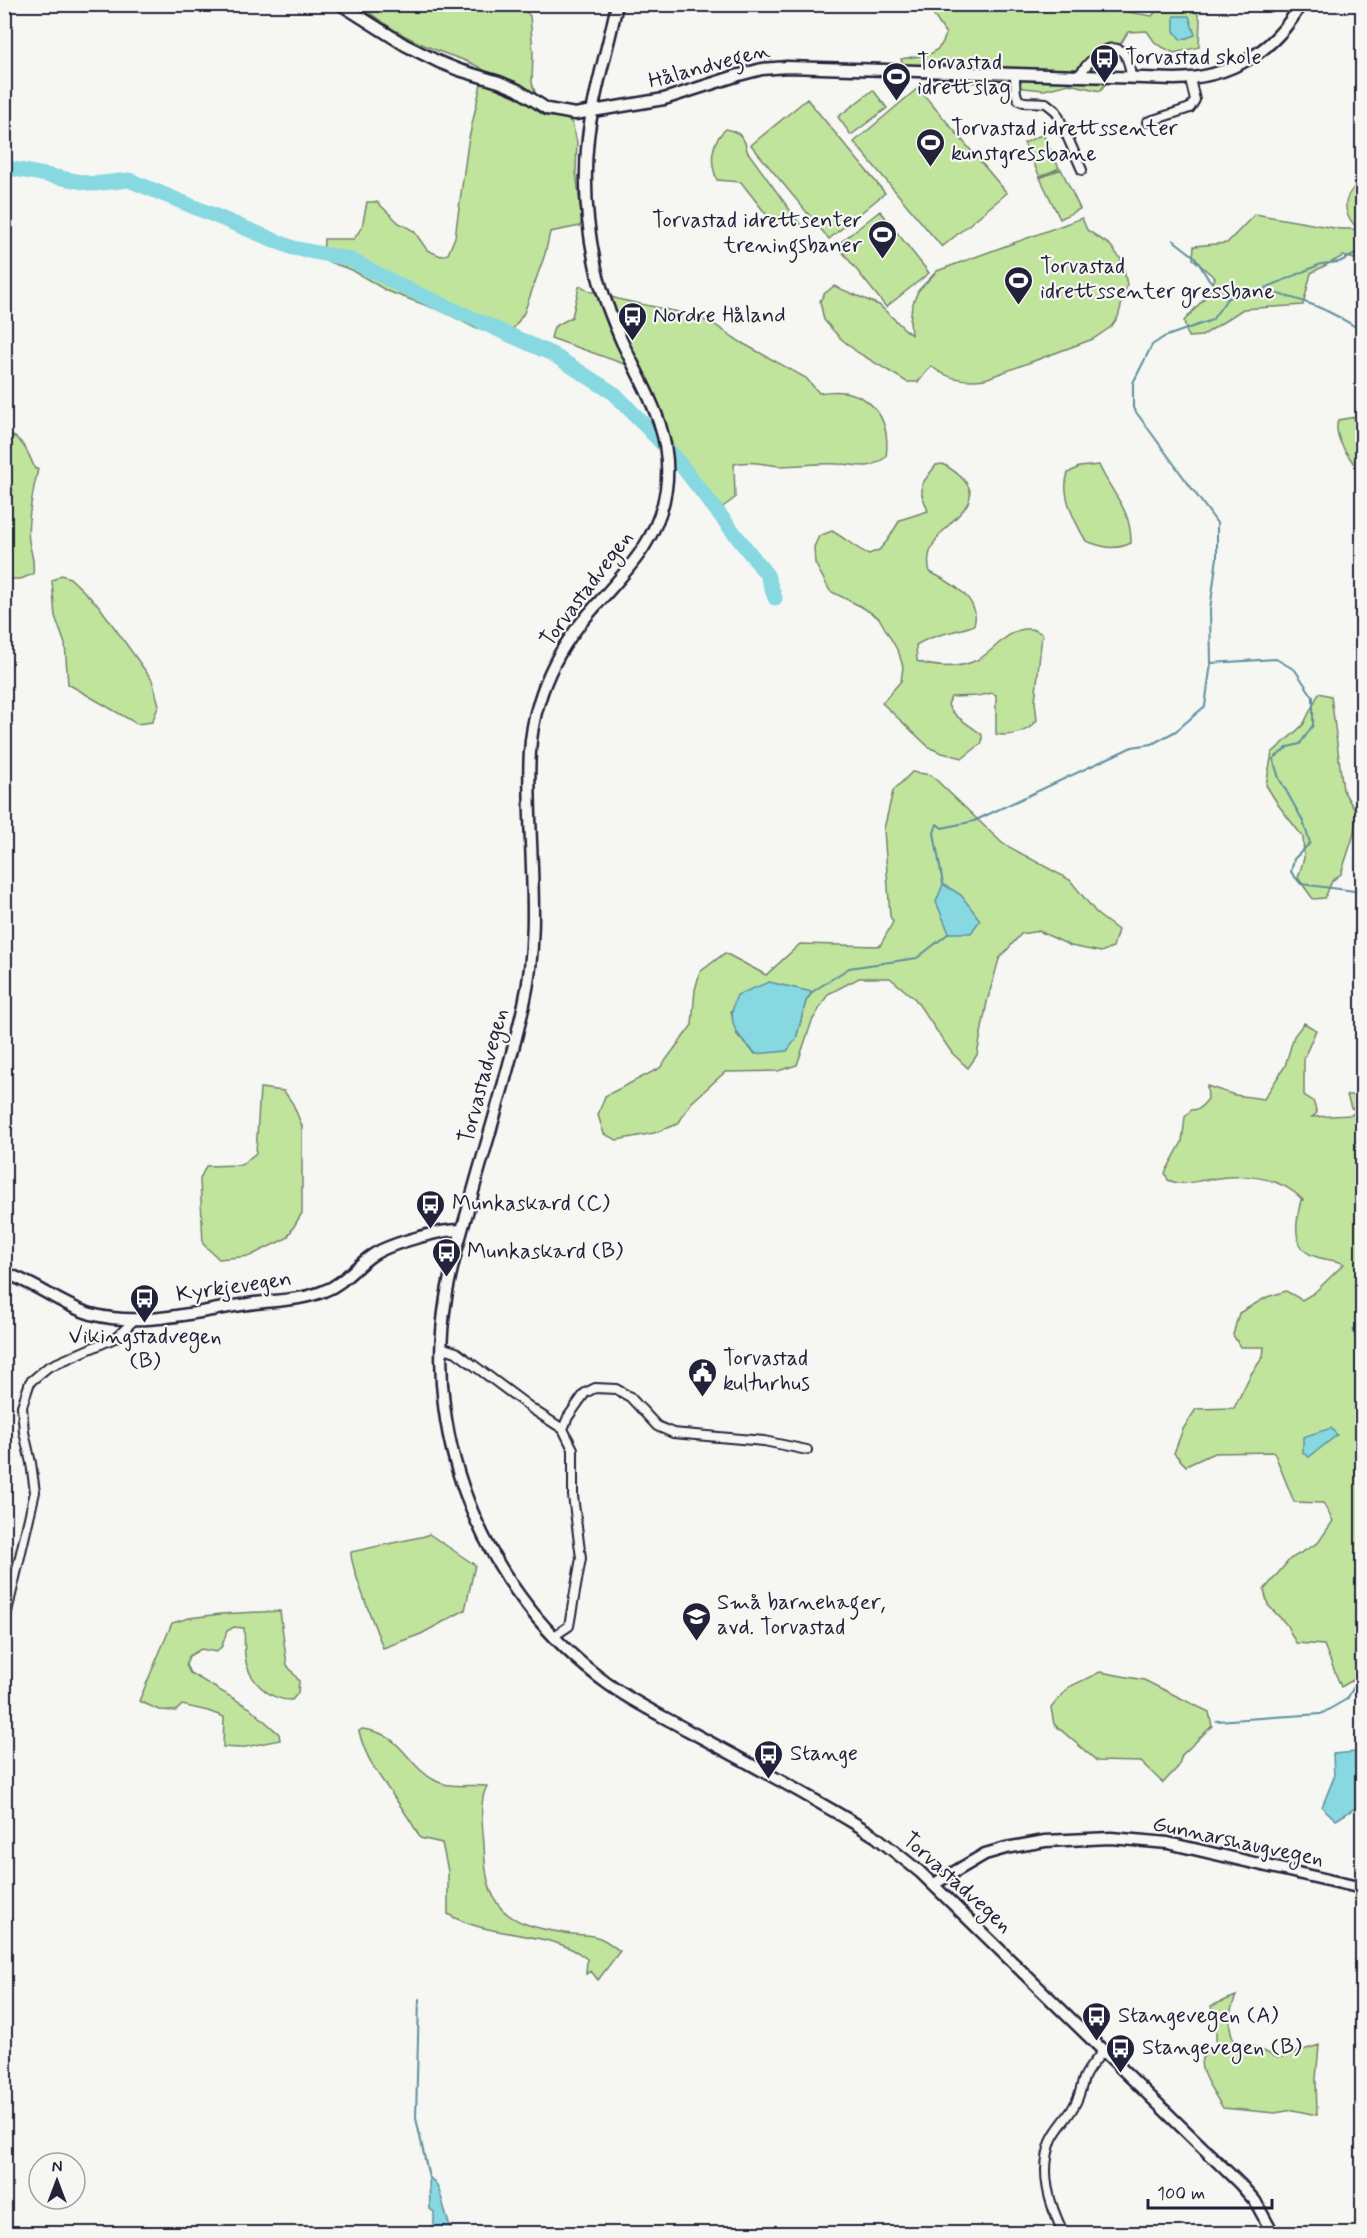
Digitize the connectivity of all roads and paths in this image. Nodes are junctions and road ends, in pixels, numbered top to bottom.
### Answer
1 (340, 4) edge
2 (617, 4) edge
3 (1301, 4) edge
4 (1015, 75) junction
5 (1078, 77) junction
6 (1131, 78) junction
7 (1190, 79) junction
8 (593, 111) junction
9 (1147, 122) dead end
10 (1082, 170) dead end
11 (462, 1230) junction
12 (4, 1273) edge
13 (134, 1320) junction
14 (441, 1347) junction
15 (563, 1429) junction
16 (807, 1450) dead end
17 (4, 1625) edge
18 (554, 1636) junction
19 (934, 1884) junction
20 (1362, 1888) edge
21 (1103, 2051) junction
22 (1064, 2234) edge
23 (1273, 2234) edge

1 - 8 main road
2 - 8 main road, Torvastadvegen
3 - 7 main road, Hålandvegen
4 - 5 main road, Hålandvegen
4 - 8 main road, Hålandvegen
4 - 10 street
5 - 6 main road, Hålandvegen
5 - 6 street
6 - 7 main road, Hålandvegen
7 - 9 street
8 - 11 main road, Torvastadvegen
11 - 13 main road, Kyrkjevegen
11 - 14 main road, Torvastadvegen
12 - 13 main road, Kyrkjevegen
13 - 17 street
14 - 15 street
14 - 18 main road, Torvastadvegen
15 - 16 street
15 - 18 street
18 - 19 main road, Torvastadvegen
19 - 20 main road, Gunnarshaugvegen
19 - 21 main road, Torvastadvegen
21 - 22 street
21 - 23 main road, Torvastadvegen

